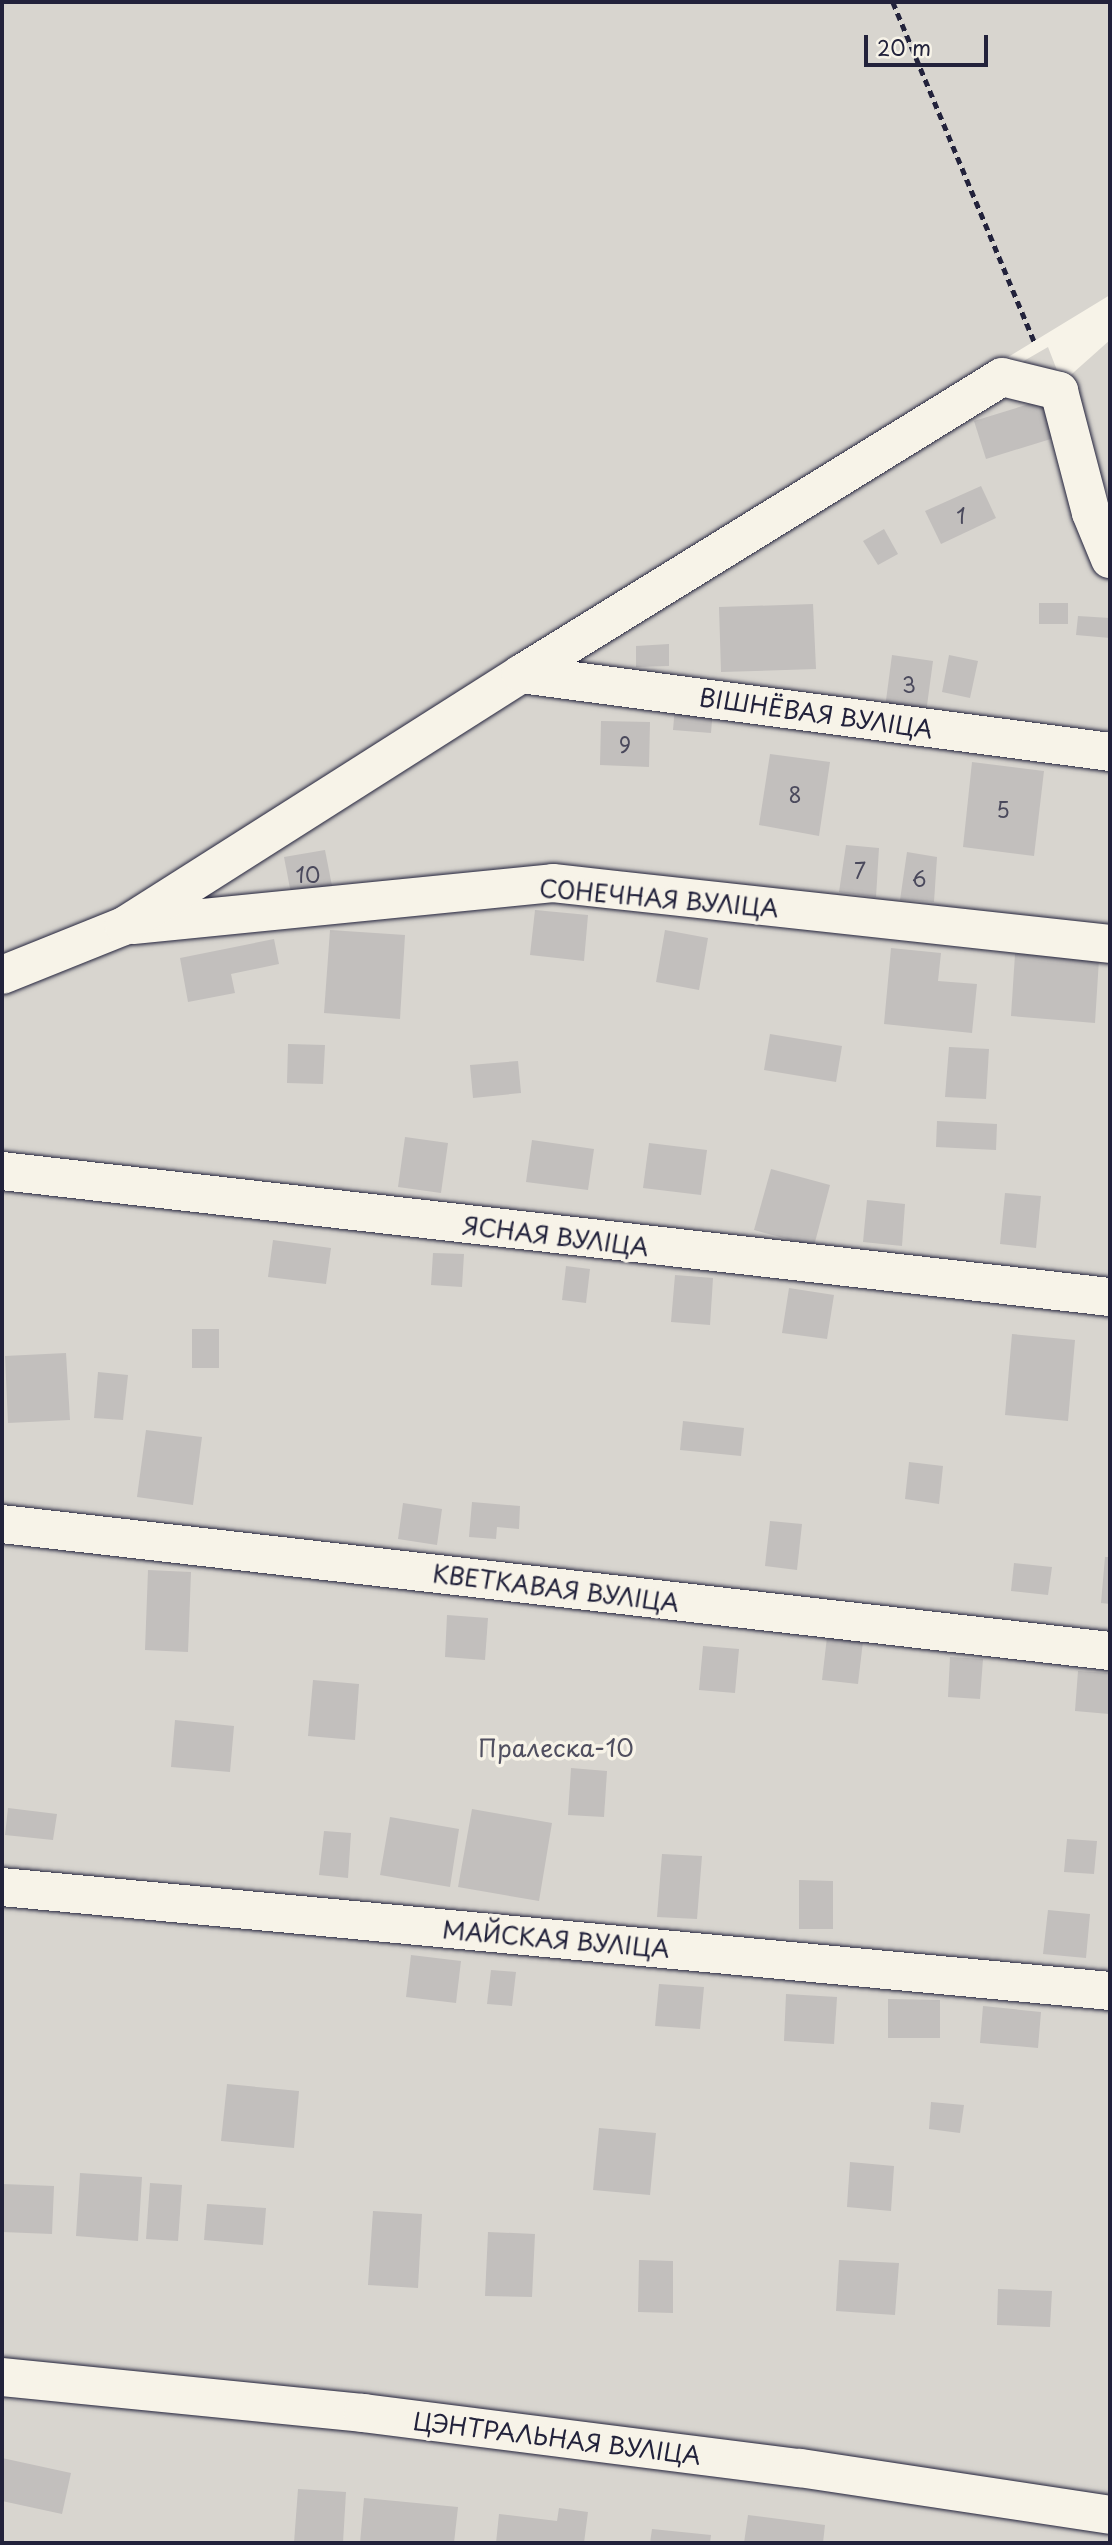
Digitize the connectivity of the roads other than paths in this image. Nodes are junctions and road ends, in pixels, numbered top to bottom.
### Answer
1 (1110, 559) edge
2 (521, 674) junction
3 (1110, 752) edge
4 (124, 926) junction
5 (1110, 944) edge
6 (2, 975) edge
7 (2, 1171) edge
8 (1110, 1297) edge
9 (2, 1524) edge
10 (1110, 1651) edge
11 (2, 1887) edge
12 (1110, 1991) edge
13 (2, 2376) edge
14 (1110, 2515) edge

1 - 2 street
2 - 3 street, ВІШНЁВАЯ ВУЛІЦА
2 - 4 street
4 - 5 street, СОНЕЧНАЯ ВУЛІЦА
4 - 6 street
7 - 8 street, ЯСНАЯ ВУЛІЦА
9 - 10 street, КВЕТКАВАЯ ВУЛІЦА
11 - 12 street, МАЙСКАЯ ВУЛІЦА
13 - 14 street, ЦЭНТРАЛЬНАЯ ВУЛІЦА

